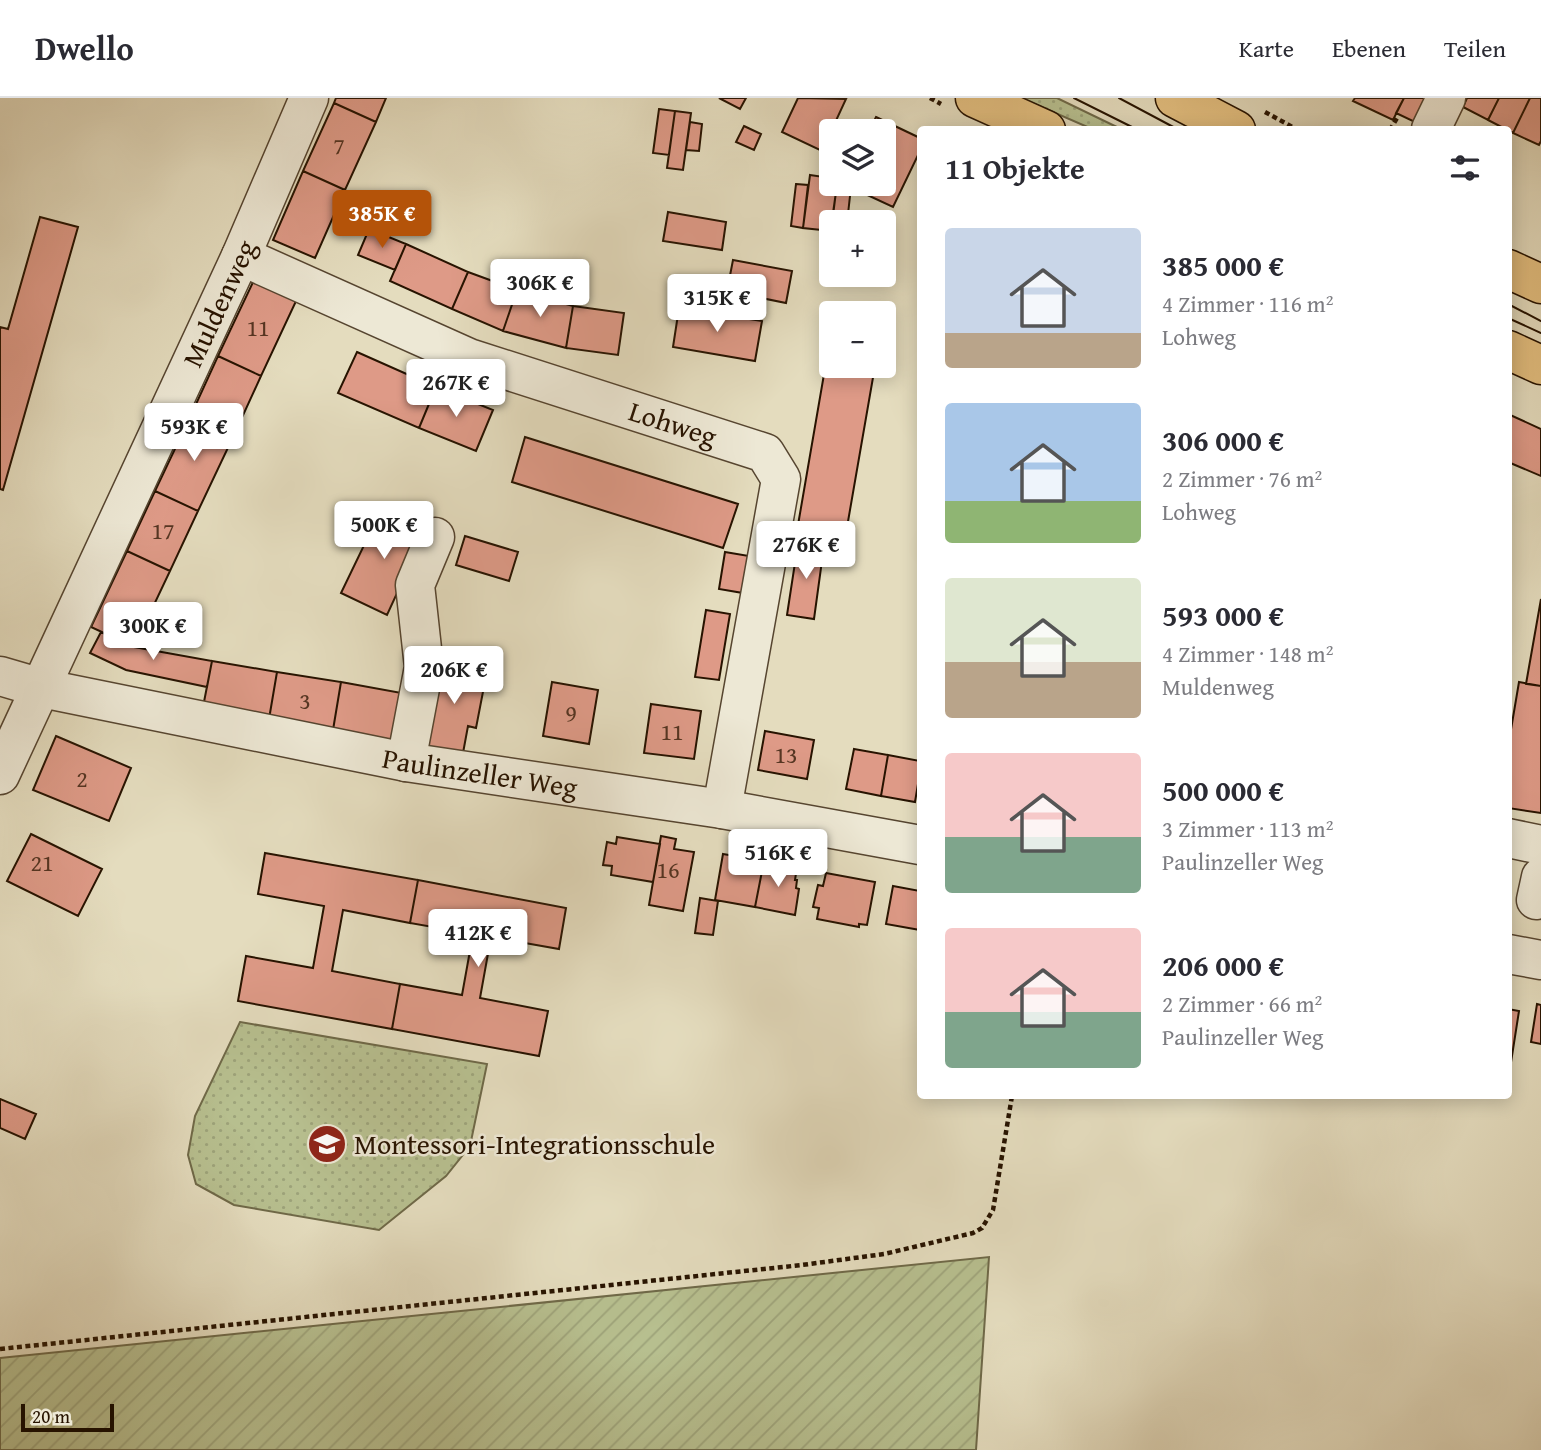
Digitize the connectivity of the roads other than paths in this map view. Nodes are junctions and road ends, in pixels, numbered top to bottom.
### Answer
1 (309, 98) edge
2 (975, 98) edge
3 (1175, 98) edge
4 (1446, 98) edge
5 (1037, 126) edge
6 (1228, 126) edge
7 (1433, 126) edge
8 (241, 256) junction
9 (1512, 271) edge
10 (1541, 285) edge
11 (1512, 352) edge
12 (1541, 365) edge
13 (435, 537) dead end
14 (0, 676) edge
15 (41, 688) junction
16 (406, 762) junction
17 (0, 775) edge
18 (722, 809) junction
19 (1512, 839) edge
20 (917, 844) edge
21 (1541, 845) edge
22 (1512, 955) edge
23 (1541, 960) edge

1 - 8 street, Muldenweg
2 - 5 main road
3 - 6 main road
4 - 7 street
8 - 15 street, Muldenweg
8 - 18 street, Lohweg
9 - 10 main road
11 - 12 main road
13 - 16 street
14 - 15 street, Paulinzeller Weg
15 - 16 street, Paulinzeller Weg
15 - 17 street, Muldenweg
16 - 18 street, Paulinzeller Weg
18 - 20 street, Paulinzeller Weg
19 - 21 street
22 - 23 street

